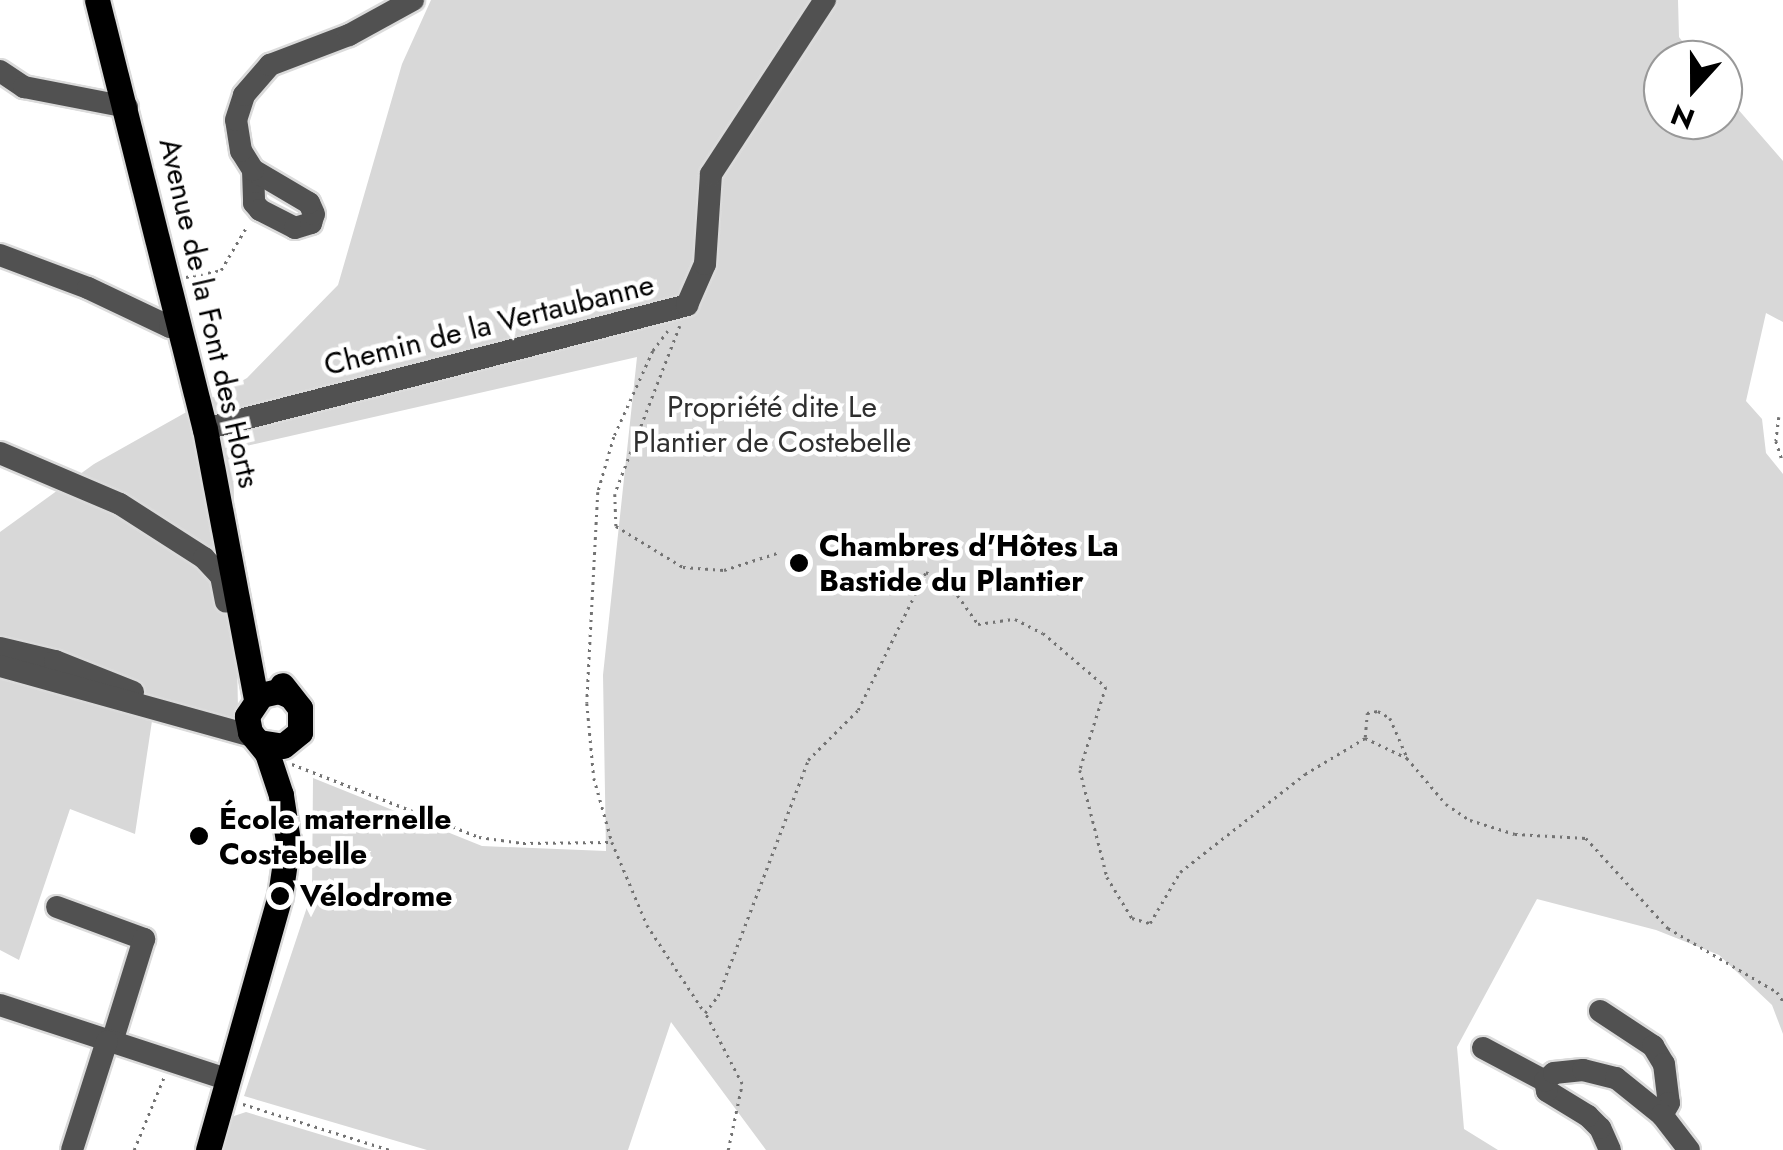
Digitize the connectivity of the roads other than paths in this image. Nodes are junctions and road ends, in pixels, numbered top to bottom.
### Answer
1 (98, 0) edge
2 (413, 0) edge
3 (825, 0) edge
4 (0, 71) edge
5 (128, 107) junction
6 (253, 170) junction
7 (0, 255) edge
8 (179, 326) junction
9 (205, 429) junction
10 (0, 454) edge
11 (247, 643) junction
12 (0, 648) edge
13 (0, 666) edge
14 (290, 696) junction
15 (253, 718) junction
16 (285, 752) junction
17 (280, 794) junction
18 (57, 907) dead end
19 (0, 1004) edge
20 (1600, 1011) dead end
21 (110, 1042) junction
22 (1484, 1048) dead end
23 (1545, 1082) junction
24 (223, 1090) junction
25 (1662, 1115) junction
26 (72, 1150) edge
27 (208, 1150) edge
28 (1610, 1150) edge
29 (1689, 1150) edge

1 - 5 main road, Avenue de la Font des Horts
2 - 6 street
3 - 9 street, Chemin de la Vertaubanne
4 - 5 street
5 - 8 main road, Avenue de la Font des Horts
6 - 6 street
7 - 8 street
8 - 9 main road, Avenue de la Font des Horts
9 - 11 main road, Avenue de la Font des Horts
10 - 15 street
11 - 14 main road, Avenue de la Font des Horts
11 - 15 main road, Avenue de la Font des Horts
12 - 15 street
13 - 15 street
14 - 15 main road
14 - 16 main road
15 - 16 main road
15 - 17 main road, Avenue de la Font des Horts
16 - 17 main road, Avenue de la Font des Horts
17 - 24 main road, Avenue de la Font des Horts
18 - 21 street
19 - 21 street
20 - 25 street
21 - 24 street
21 - 26 street
22 - 23 street
23 - 25 street
23 - 28 street
24 - 27 main road, Avenue de la Font des Horts
25 - 29 street

